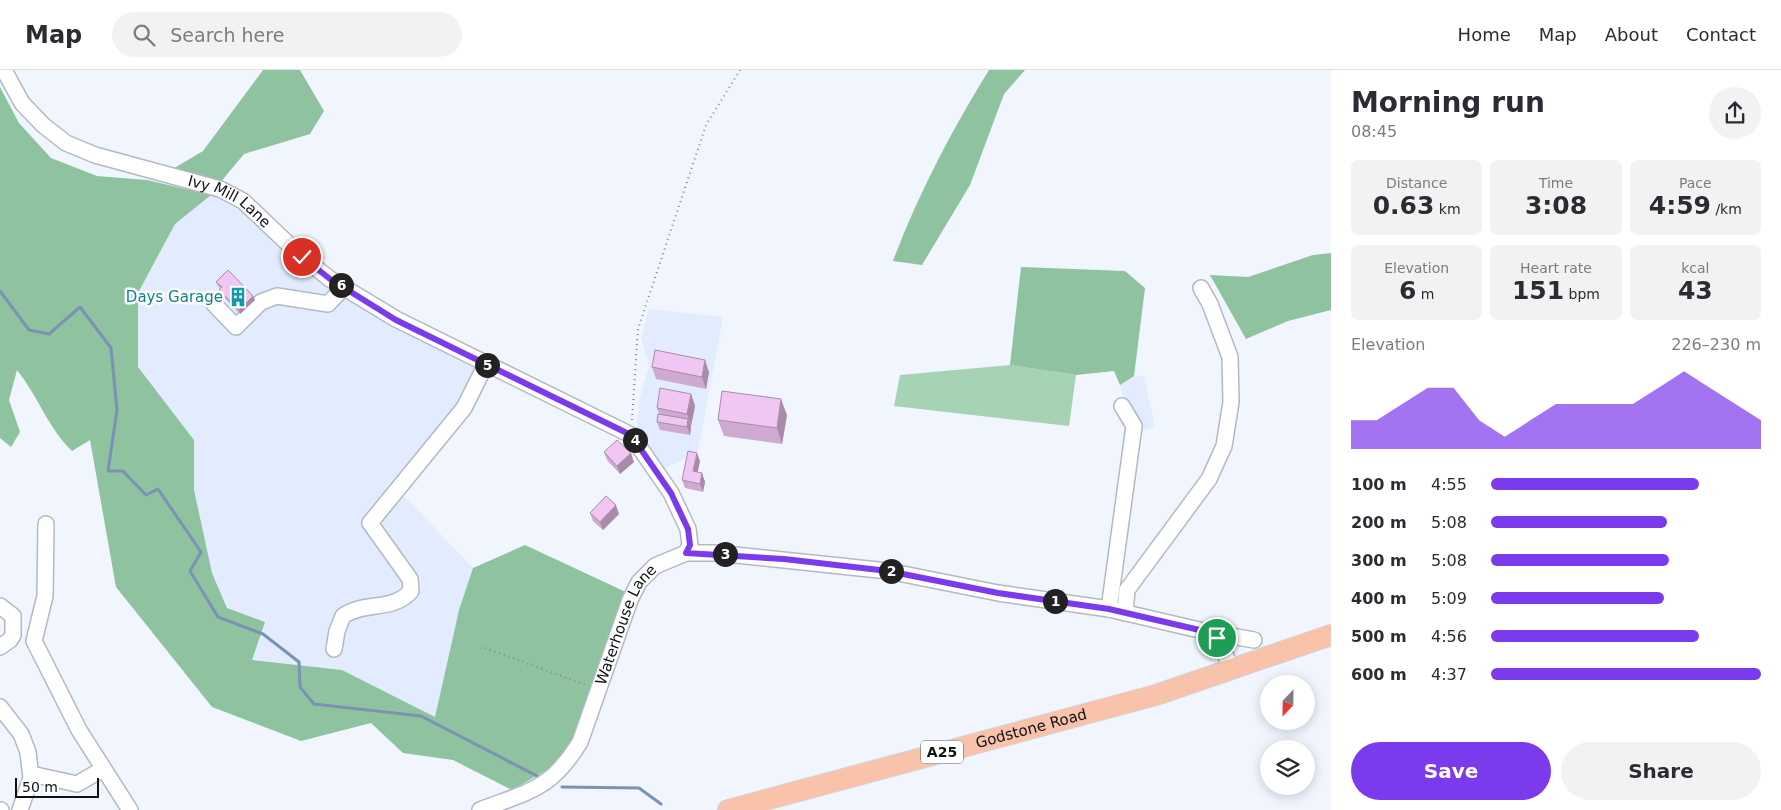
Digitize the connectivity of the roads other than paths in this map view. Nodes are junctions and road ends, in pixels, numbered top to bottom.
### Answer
1 (4, 70) edge
2 (344, 287) junction
3 (1201, 288) dead end
4 (213, 303) dead end
5 (486, 364) junction
6 (1122, 406) dead end
7 (46, 524) dead end
8 (686, 553) junction
9 (0, 606) edge
10 (1109, 609) junction
11 (1125, 613) junction
12 (1208, 632) junction
13 (1331, 635) edge
14 (1254, 640) dead end
15 (0, 647) edge
16 (334, 649) dead end
17 (1232, 669) junction
18 (0, 706) edge
19 (96, 773) dead end
20 (31, 774) junction
21 (20, 810) edge
22 (130, 810) edge
23 (480, 810) edge
24 (728, 810) edge

1 - 2 street, Ivy Mill Lane
2 - 4 street
2 - 5 street, Ivy Mill Lane
3 - 11 street
5 - 8 street, Ivy Mill Lane
5 - 16 street
6 - 10 street
7 - 22 street
8 - 10 street, Waterhouse Lane
8 - 23 street, Waterhouse Lane
9 - 15 street
10 - 11 street, Waterhouse Lane
11 - 12 street, Waterhouse Lane
12 - 14 street, Waterhouse Lane
12 - 17 street
13 - 17 main road, Godstone Road / A25
17 - 24 main road, Godstone Road / A25
18 - 20 street
19 - 20 street
20 - 21 street

